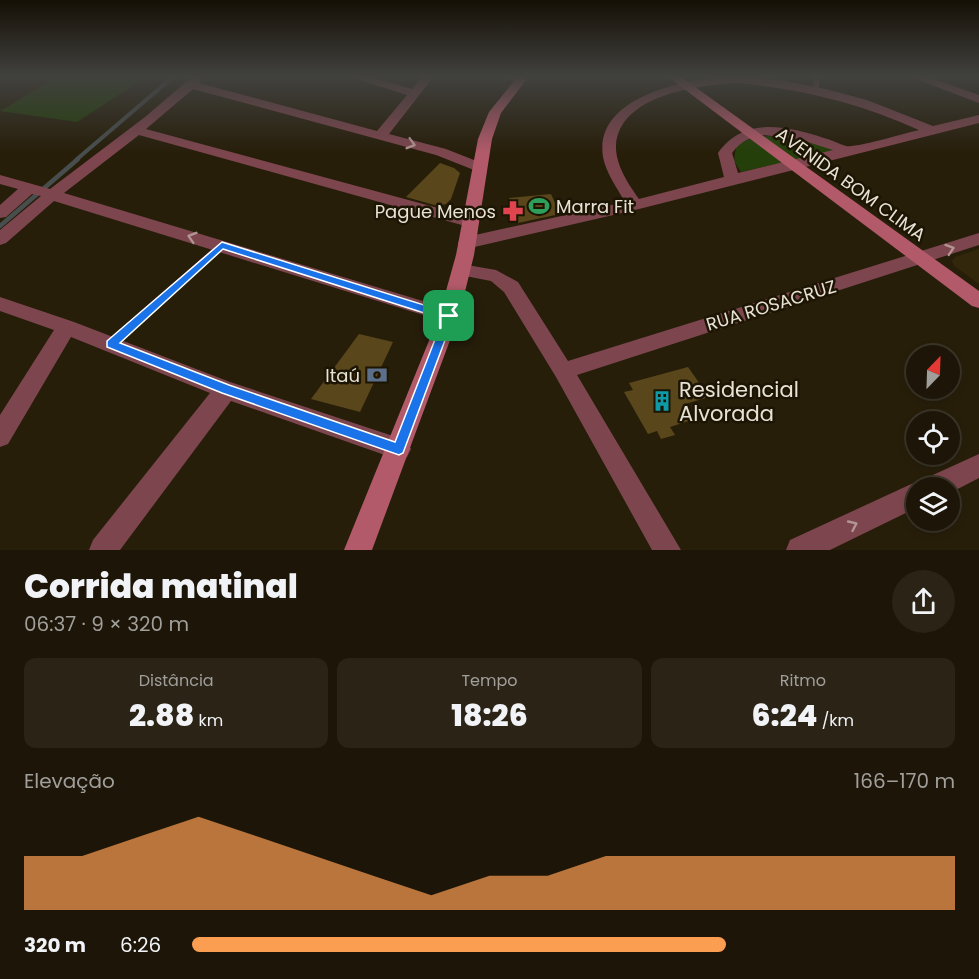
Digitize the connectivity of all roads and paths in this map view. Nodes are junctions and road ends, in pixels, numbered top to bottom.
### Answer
1 (171, 102) edge
2 (266, 102) edge
3 (408, 102) edge
4 (504, 102) edge
5 (640, 102) edge
6 (705, 102) edge
7 (862, 102) edge
8 (979, 119) edge
9 (137, 130) junction
10 (932, 130) junction
11 (748, 133) junction
12 (381, 135) junction
13 (847, 151) junction
14 (480, 160) junction
15 (790, 165) junction
16 (0, 179) edge
17 (732, 179) junction
18 (40, 191) junction
19 (472, 202) junction
20 (635, 205) junction
21 (434, 212) junction
22 (0, 213) edge
23 (469, 222) junction
24 (0, 239) edge
25 (979, 239) edge
26 (466, 243) junction
27 (222, 246) junction
28 (921, 258) junction
29 (461, 270) junction
30 (979, 301) edge
31 (0, 304) edge
32 (449, 316) junction
33 (67, 327) junction
34 (111, 344) junction
35 (563, 371) junction
36 (226, 390) junction
37 (0, 436) edge
38 (399, 449) junction
39 (979, 466) edge
40 (956, 477) edge
41 (906, 500) edge
42 (103, 550) edge
43 (358, 550) edge
44 (667, 550) edge
45 (800, 550) edge

1 - 9 street
2 - 12 street
3 - 12 street
4 - 14 main road
5 - 20 street
6 - 11 main road, AVENIDA BOM CLIMA
7 - 10 street
8 - 10 street
9 - 18 street
9 - 21 street
10 - 13 street
11 - 13 street
11 - 15 main road, AVENIDA BOM CLIMA
11 - 17 street
12 -> 14 street
13 - 15 street
14 - 19 main road
15 - 17 street
15 - 28 main road, AVENIDA BOM CLIMA
16 - 18 street
17 - 20 street
18 - 22 street
18 - 24 street
27 -> 18 street
19 - 21 street
19 - 23 main road
20 - 26 street
21 - 23 street
23 - 26 main road
28 -> 25 street, RUA ROSACRUZ
26 - 29 main road
27 - 32 street
27 - 34 lane
28 - 30 main road, AVENIDA BOM CLIMA
28 - 35 street, RUA ROSACRUZ
29 - 32 main road
29 - 35 street
31 - 33 street
32 - 38 main road
33 - 34 street
33 - 37 street
34 - 36 street
35 - 44 street
36 - 38 street
36 - 42 street
38 - 43 main road
39 - 40 street
45 -> 41 street

